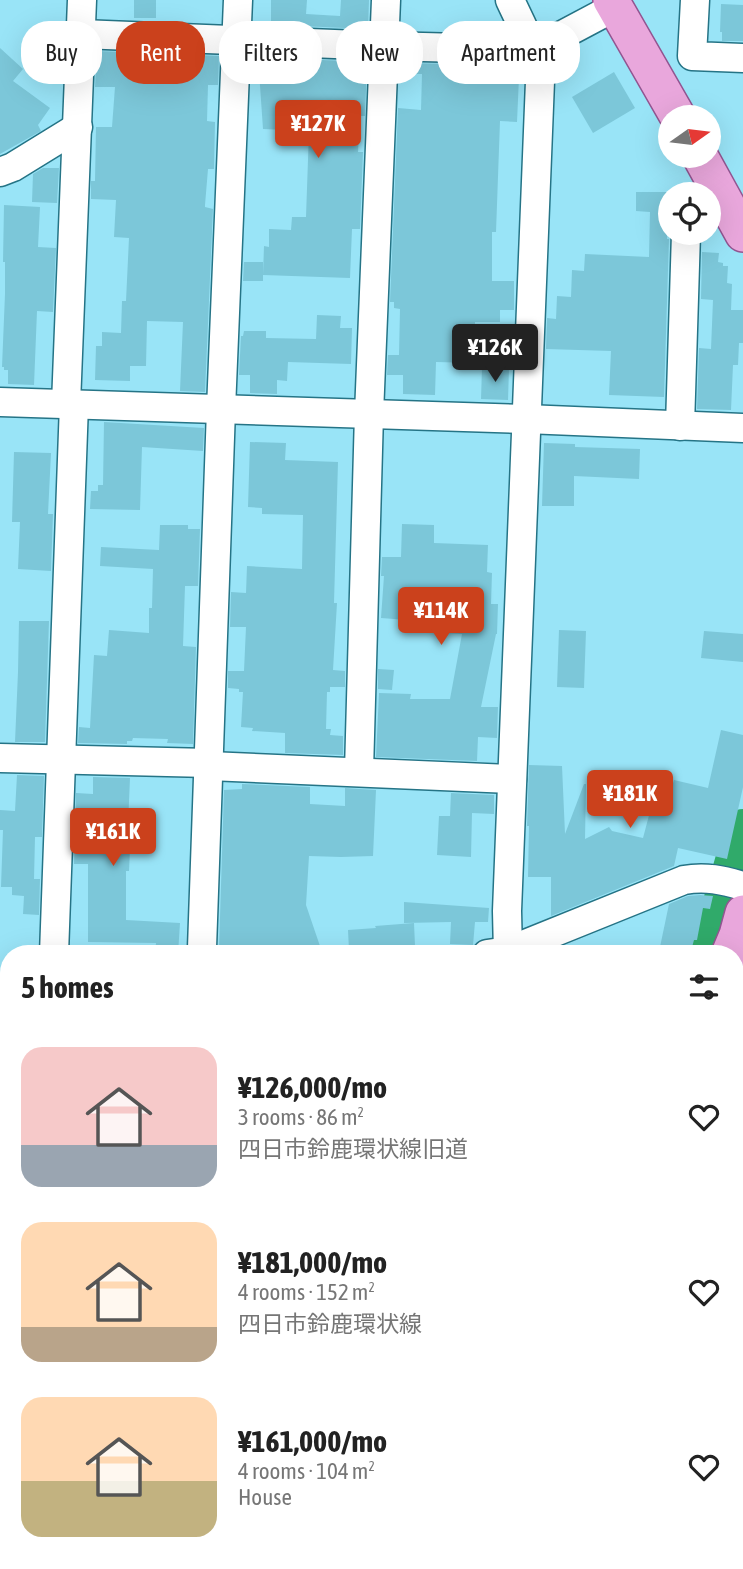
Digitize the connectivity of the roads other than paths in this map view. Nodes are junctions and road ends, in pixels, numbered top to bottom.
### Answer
1 (82, 0) edge
2 (238, 0) edge
3 (386, 0) edge
4 (510, 0) edge
5 (695, 0) edge
6 (613, 3) edge
7 (81, 21) edge
8 (237, 21) edge
9 (385, 21) edge
10 (520, 21) edge
11 (580, 23) edge
12 (102, 35) edge
13 (219, 40) edge
14 (743, 58) edge
15 (79, 84) edge
16 (235, 84) edge
17 (382, 84) edge
18 (540, 84) edge
19 (671, 105) edge
20 (78, 127) junction
21 (705, 168) edge
22 (0, 172) edge
23 (726, 217) edge
24 (686, 245) edge
25 (0, 402) edge
26 (70, 404) junction
27 (222, 409) junction
28 (369, 414) junction
29 (526, 419) junction
30 (680, 426) junction
31 (743, 428) edge
32 (0, 758) edge
33 (61, 759) junction
34 (209, 765) junction
35 (359, 771) junction
36 (512, 779) junction
37 (736, 891) edge
38 (54, 945) edge
39 (202, 945) edge
40 (502, 945) edge
41 (521, 945) edge
42 (733, 945) edge

1 - 7 street
2 - 8 street
3 - 9 street
4 - 10 street
5 - 14 street
6 - 11 street
6 - 19 main road
12 - 13 street
15 - 20 street
16 - 27 street
17 - 28 street
18 - 29 street
20 - 22 street
20 - 26 street
21 - 23 main road
24 - 30 street
25 - 26 street
26 - 27 street
26 - 33 street
27 - 28 street
27 - 34 street
28 - 29 street
28 - 35 street
29 - 30 street
29 - 36 street
30 - 31 street
32 - 33 street
33 - 34 street
33 - 38 street
34 - 35 street
34 - 39 street
35 - 36 street
36 - 40 street
37 - 41 street
37 - 42 main road

